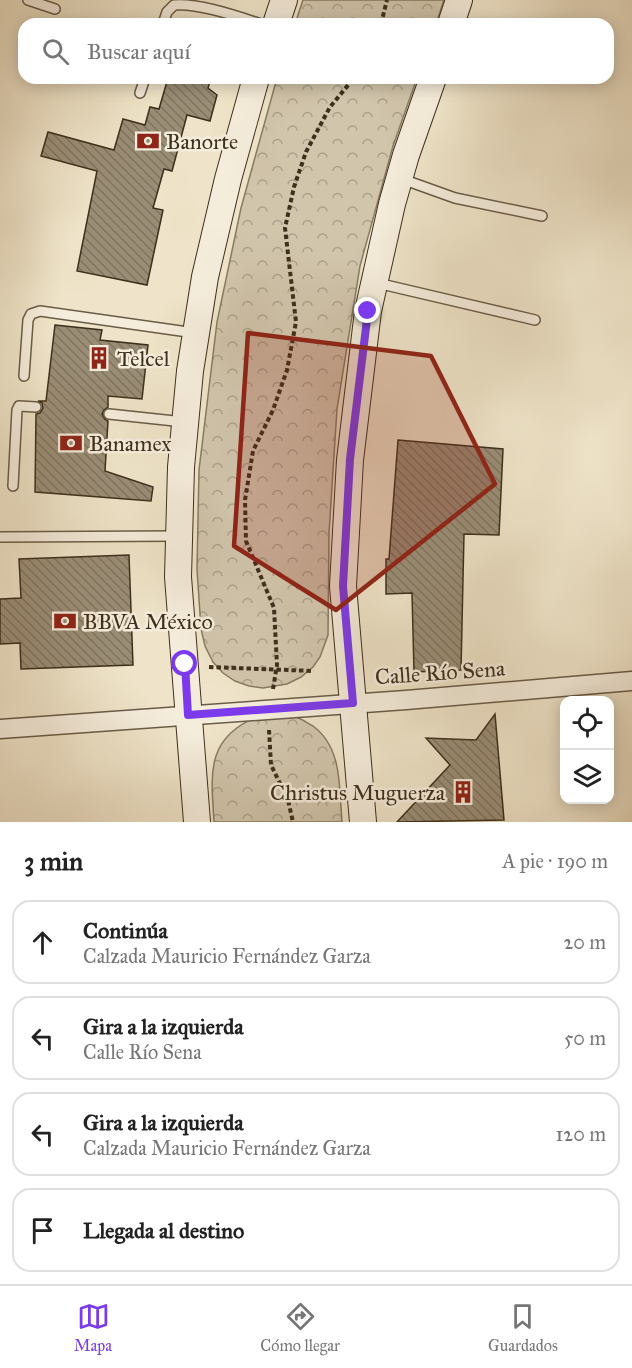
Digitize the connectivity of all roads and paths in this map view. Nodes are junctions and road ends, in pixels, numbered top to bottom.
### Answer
1 (28, 0) edge
2 (284, 0) edge
3 (387, 0) edge
4 (459, 0) edge
5 (54, 9) dead end
6 (165, 18) edge
7 (243, 18) edge
8 (278, 18) edge
9 (382, 18) edge
10 (453, 18) edge
11 (143, 84) edge
12 (254, 84) edge
13 (349, 84) edge
14 (431, 84) edge
15 (140, 93) dead end
16 (399, 178) junction
17 (542, 216) dead end
18 (375, 282) junction
19 (535, 320) dead end
20 (196, 333) junction
21 (24, 376) dead end
22 (36, 407) dead end
23 (109, 414) dead end
24 (185, 422) junction
25 (13, 486) dead end
26 (178, 536) junction
27 (0, 537) edge
28 (209, 667) dead end
29 (276, 670) junction
30 (314, 672) dead end
31 (632, 681) edge
32 (353, 703) junction
33 (270, 709) junction
34 (188, 715) junction
35 (0, 729) edge
36 (197, 822) edge
37 (293, 822) edge
38 (363, 822) edge

1 - 5 lane
2 - 8 main road
3 - 9 path
4 - 10 main road
6 - 7 lane
11 - 15 lane
12 - 20 main road
13 - 29 path
14 - 16 main road
16 - 17 lane
16 - 18 main road
18 - 19 lane
18 - 32 main road
20 - 21 lane
20 - 24 main road
22 - 25 lane
23 - 24 lane
24 - 26 main road
26 - 27 lane
26 - 34 main road
28 - 29 path
29 - 30 path
29 - 33 path
31 - 32 street, Calle Río Sena
32 - 33 street, Calle Río Sena
32 - 38 main road
33 - 34 street, Calle Río Sena
33 - 37 path
34 - 35 street, Calle Río Sena
34 - 36 main road

